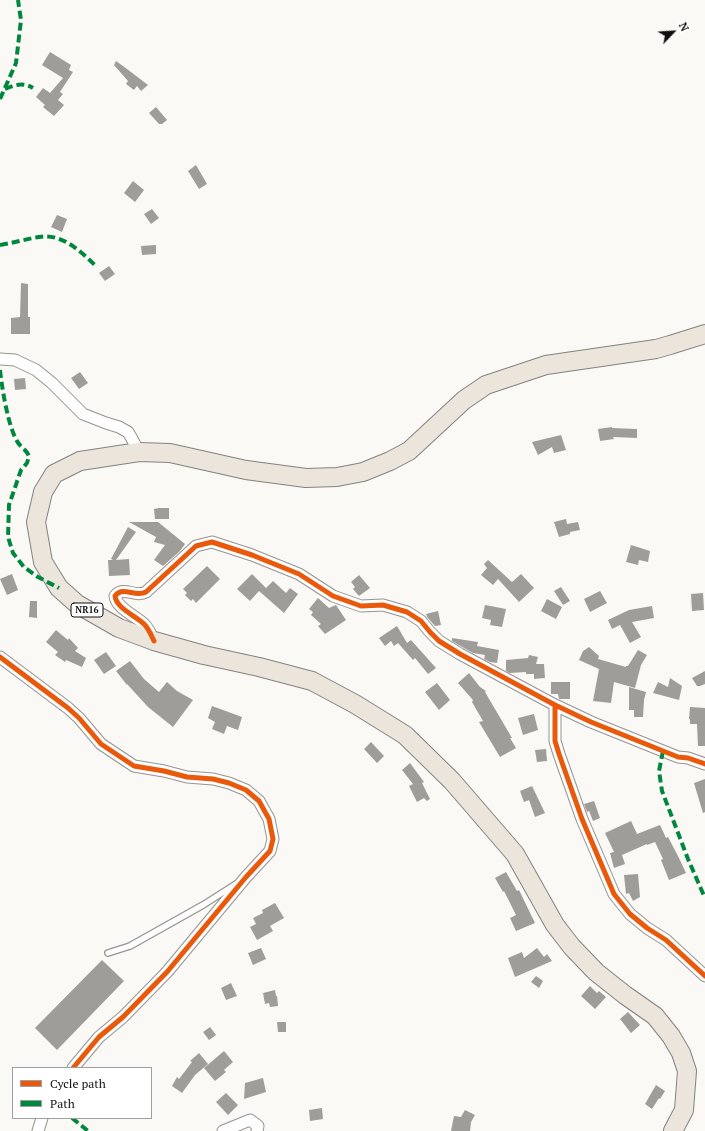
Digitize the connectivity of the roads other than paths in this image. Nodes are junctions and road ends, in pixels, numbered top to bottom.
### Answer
1 (705, 334) edge
2 (0, 359) edge
3 (139, 452) junction
4 (154, 641) junction
5 (0, 658) edge
6 (555, 705) junction
7 (705, 764) edge
8 (246, 877) junction
9 (108, 953) dead end
10 (705, 976) edge
11 (74, 1067) edge
12 (42, 1119) edge
13 (38, 1131) edge
14 (223, 1131) edge
15 (257, 1131) edge
16 (673, 1131) edge

1 - 3 main road, NR16
2 - 3 street
3 - 4 main road, NR16
4 - 6 street
4 - 16 main road, NR16
5 - 8 street
6 - 7 street
6 - 10 street
8 - 9 lane
8 - 11 street
12 - 13 street
14 - 15 street

